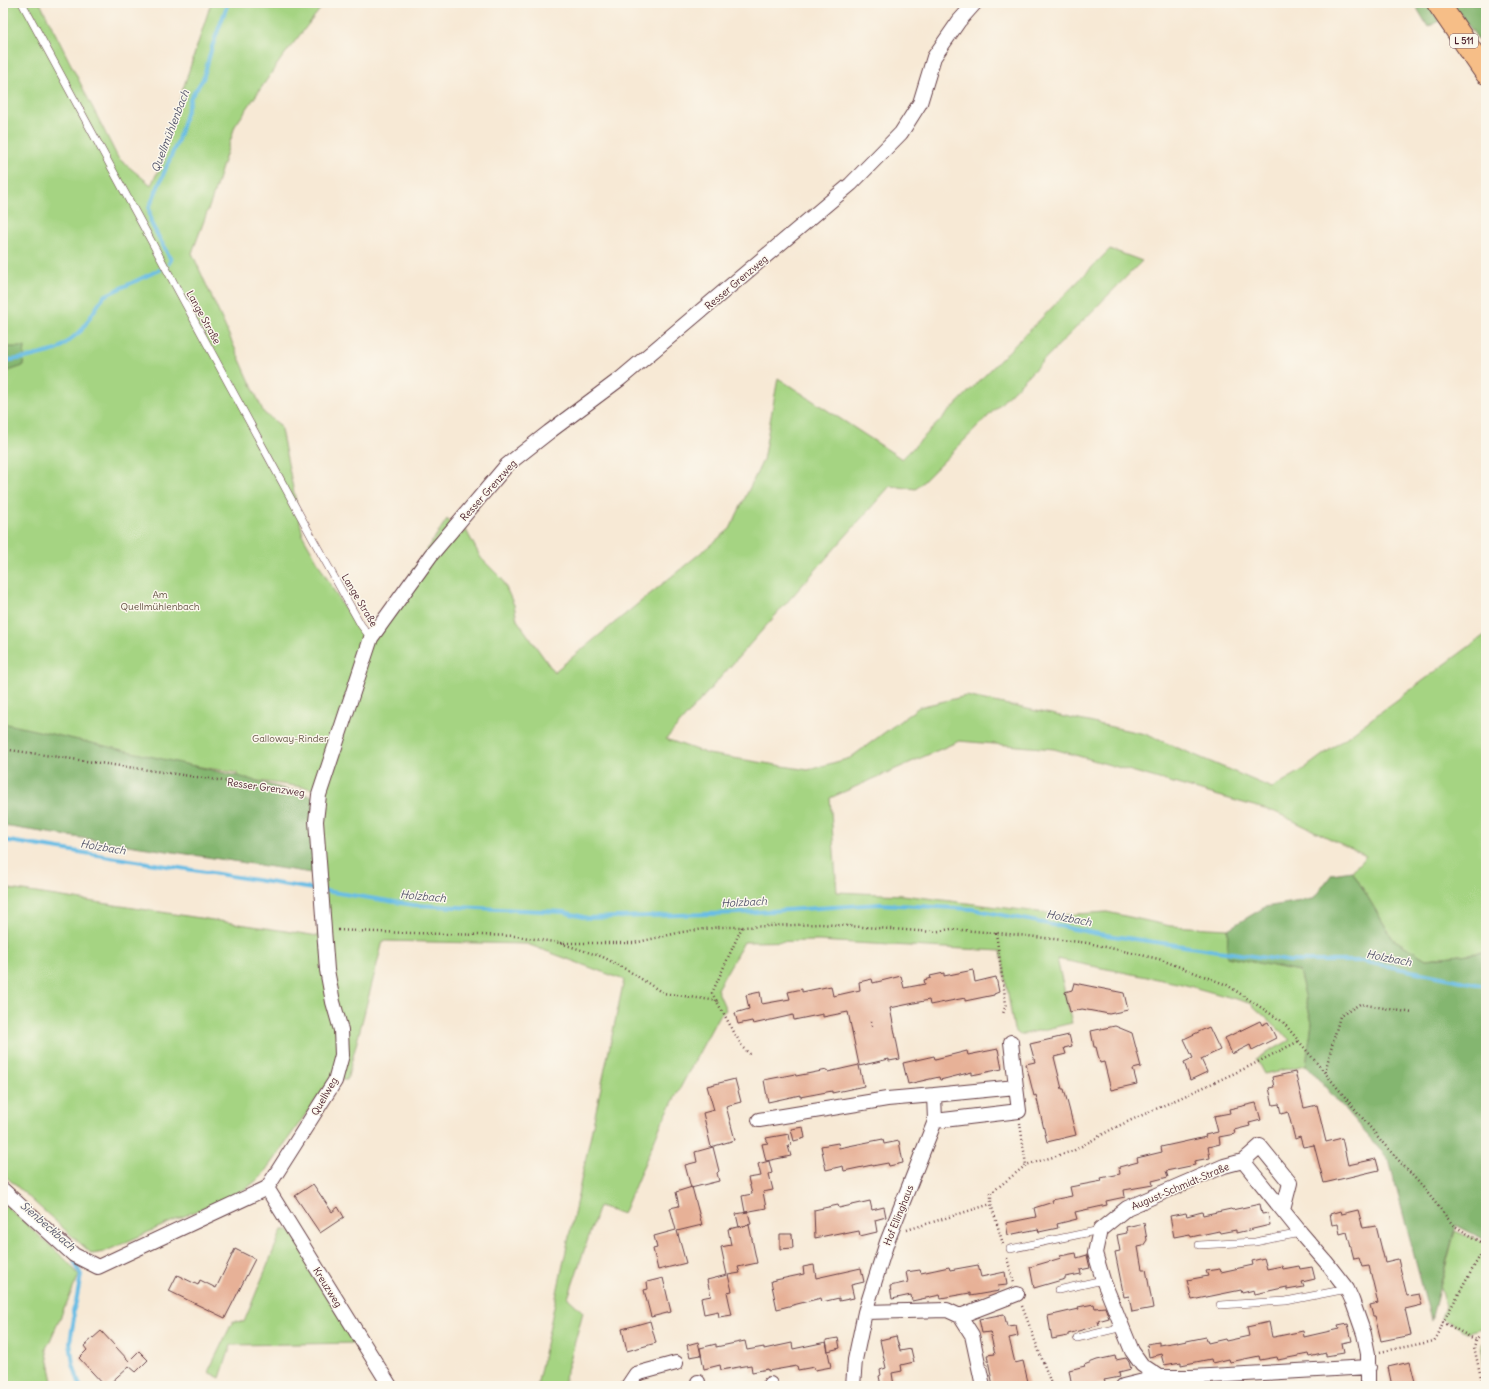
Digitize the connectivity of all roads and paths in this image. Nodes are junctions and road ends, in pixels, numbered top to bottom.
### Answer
1 (22, 3) edge
2 (975, 3) edge
3 (1438, 3) edge
4 (1486, 73) edge
5 (371, 638) junction
6 (3, 749) edge
7 (319, 795) junction
8 (742, 927) junction
9 (325, 929) junction
10 (996, 933) junction
11 (560, 943) junction
12 (718, 1001) junction
13 (1413, 1013) dead end
14 (1003, 1014) dead end
15 (871, 1021) dead end
16 (872, 1026) dead end
17 (1298, 1041) junction
18 (1011, 1042) dead end
19 (751, 1055) dead end
20 (1325, 1072) junction
21 (1016, 1087) junction
22 (934, 1094) junction
23 (1019, 1111) junction
24 (759, 1120) dead end
25 (935, 1121) junction
26 (1243, 1161) junction
27 (1026, 1165) junction
28 (267, 1188) junction
29 (3, 1190) edge
30 (991, 1204) junction
31 (1283, 1210) junction
32 (1100, 1230) junction
33 (1301, 1233) junction
34 (889, 1236) junction
35 (1199, 1245) dead end
36 (1486, 1245) edge
37 (1010, 1250) dead end
38 (1103, 1280) junction
39 (1347, 1289) junction
40 (1058, 1290) dead end
41 (1017, 1294) junction
42 (1220, 1305) dead end
43 (865, 1312) junction
44 (960, 1316) junction
45 (1442, 1322) junction
46 (1123, 1327) junction
47 (1486, 1331) edge
48 (1077, 1338) dead end
49 (1476, 1340) junction
50 (1368, 1361) junction
51 (676, 1363) dead end
52 (1160, 1377) junction
53 (1193, 1382) edge
54 (390, 1386) edge
55 (628, 1386) edge
56 (853, 1386) edge
57 (983, 1386) edge
58 (1052, 1386) edge
59 (1123, 1386) edge
60 (1368, 1386) edge
61 (1483, 1386) edge

1 - 5 lane, Lange Straße
2 - 5 street, Resser Grenzweg
3 - 4 main road, L 511
5 - 7 street, Resser Grenzweg
6 - 7 path, Resser Grenzweg
7 - 9 street, Quellweg
8 - 10 path
8 - 11 path
8 - 12 path
9 - 11 path
9 - 28 street, Quellweg
10 - 14 path
10 - 17 path
11 - 12 path
12 - 19 path
13 - 20 path
15 - 16 path
17 - 20 path
17 - 27 path
18 - 21 street
20 - 36 path
21 - 22 street
21 - 23 street
22 - 24 street
22 - 25 street, Hof Ellinghaus
23 - 25 street
23 - 27 path
25 - 34 street, Hof Ellinghaus
26 - 31 street
26 - 31 street, August-Schmidt-Straße
26 - 32 street, August-Schmidt-Straße
27 - 30 path
28 - 29 street
28 - 54 street, Kreuzweg
30 - 34 path
30 - 41 path
31 - 33 street
32 - 37 lane, August-Schmidt-Straße
32 - 38 street
33 - 35 lane
33 - 39 street
34 - 43 street, Hof Ellinghaus
36 - 45 path
38 - 40 lane
38 - 46 street
39 - 42 lane
39 - 50 street
41 - 44 street
41 - 58 path
43 - 44 street
43 - 56 street, Hof Ellinghaus
44 - 57 street
45 - 49 path
45 - 50 path
46 - 48 lane
46 - 52 street
47 - 49 path
49 - 61 path
50 - 53 street
50 - 60 street
51 - 55 street
52 - 53 street
52 - 59 street

